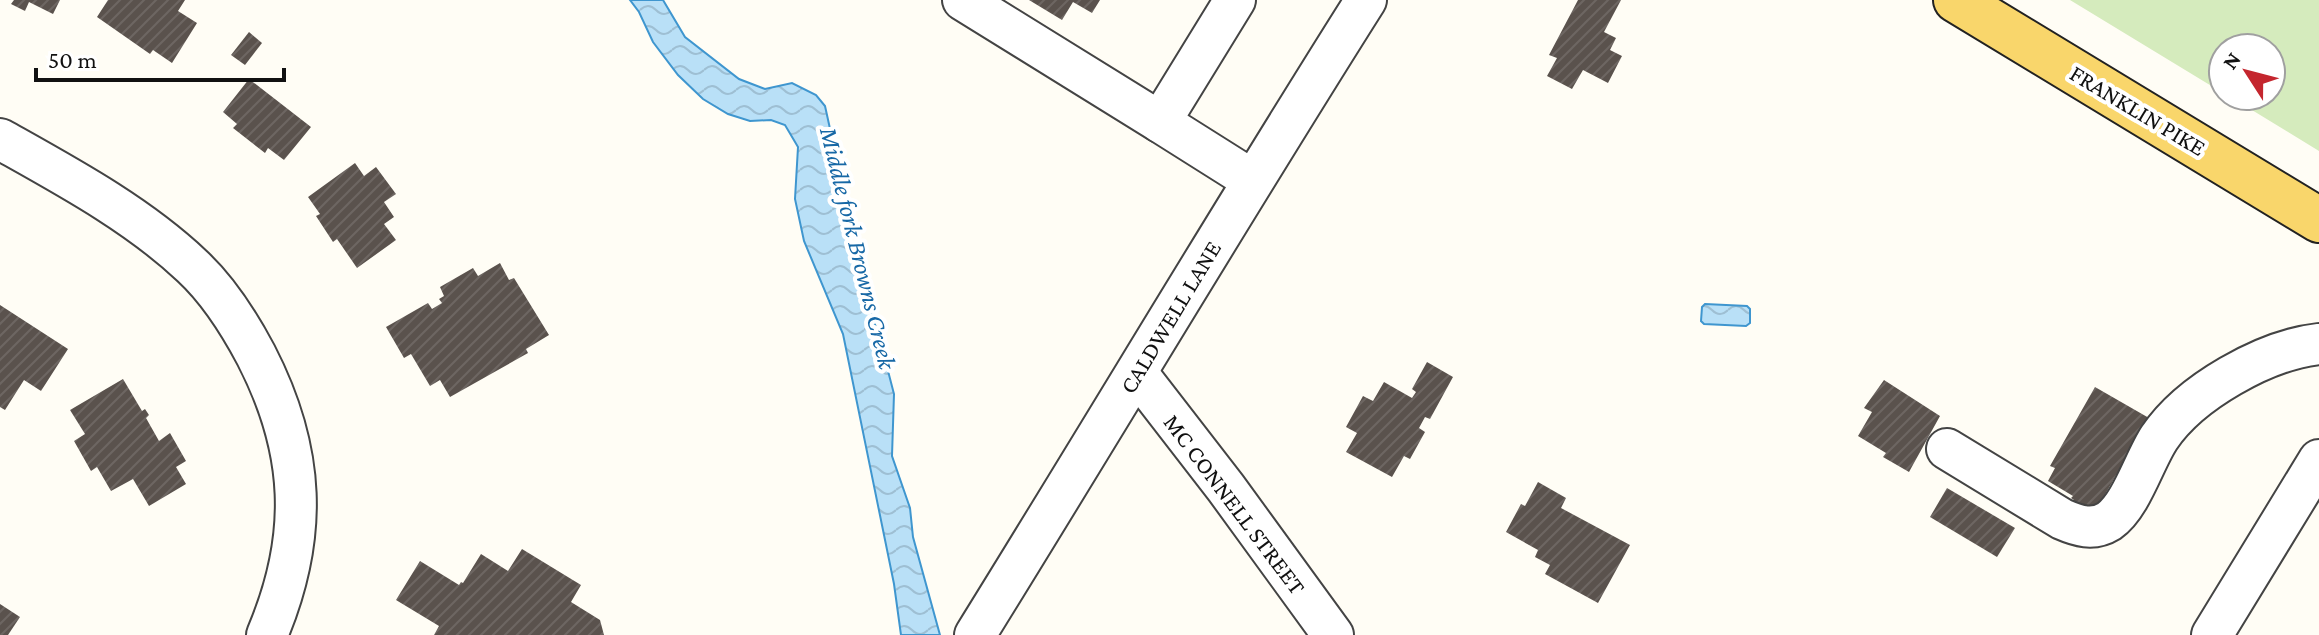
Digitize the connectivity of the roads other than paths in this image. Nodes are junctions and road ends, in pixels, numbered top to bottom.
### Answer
1 (963, 0) edge
2 (1235, 0) edge
3 (1366, 0) edge
4 (1956, 0) edge
5 (2000, 13) edge
6 (1160, 122) junction
7 (0, 139) edge
8 (1252, 180) junction
9 (2319, 220) edge
10 (2319, 344) edge
11 (1137, 373) junction
12 (1947, 449) dead end
13 (2319, 460) edge
14 (267, 635) edge
15 (975, 635) edge
16 (1333, 635) edge
17 (2212, 635) edge

1 - 6 street
2 - 6 street
3 - 8 street, CALDWELL LANE
4 - 5 main road, FRANKLIN PIKE
5 - 9 main road, FRANKLIN PIKE
6 - 8 street
7 - 14 street
8 - 11 street, CALDWELL LANE
10 - 12 street
11 - 15 street, CALDWELL LANE
11 - 16 street, MC CONNELL STREET
13 - 17 street

